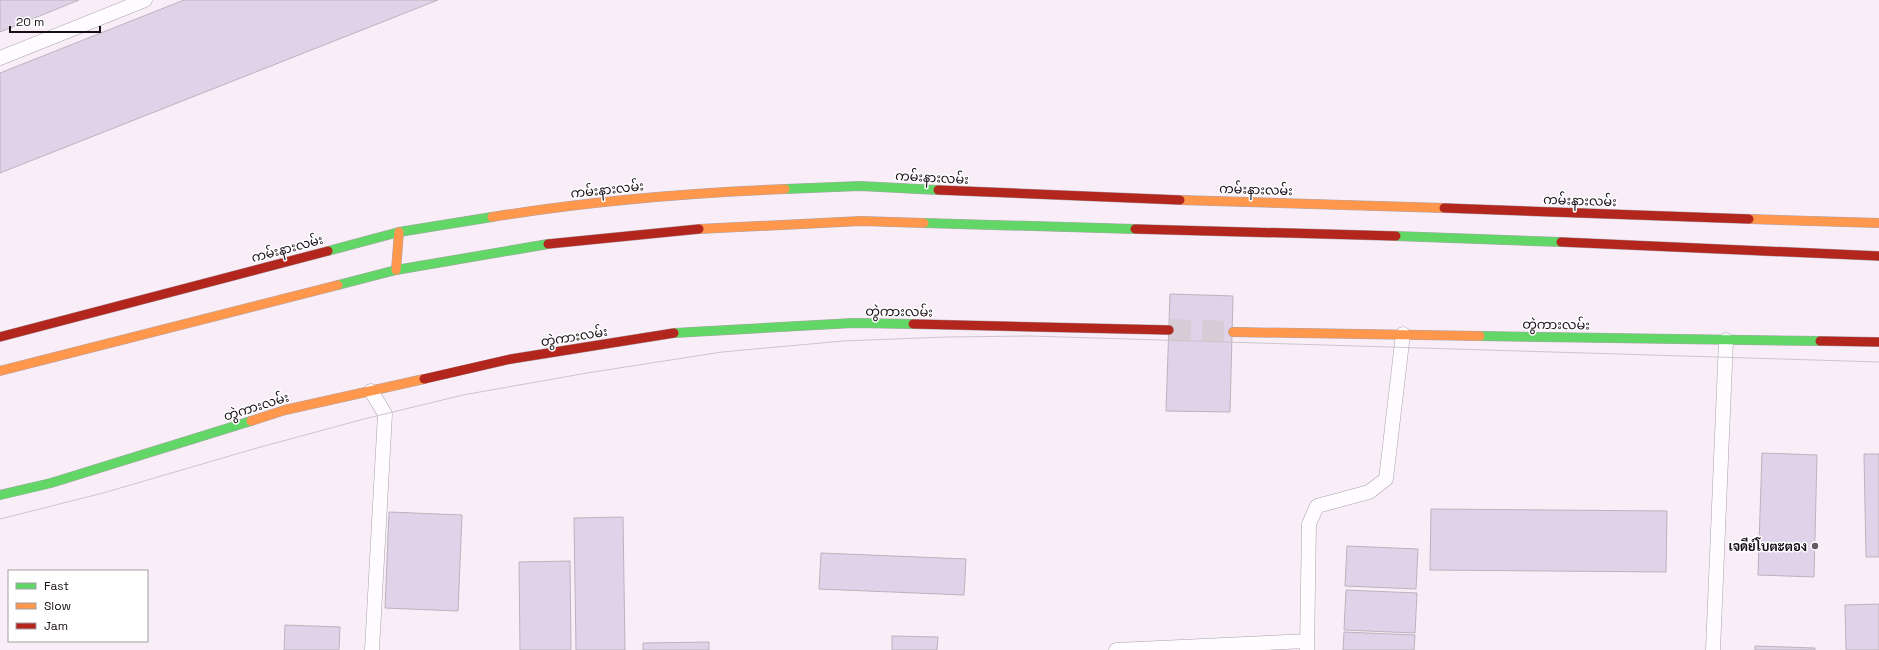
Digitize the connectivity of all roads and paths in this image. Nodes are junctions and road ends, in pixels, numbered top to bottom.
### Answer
1 (145, 0) edge
2 (0, 58) edge
3 (1879, 223) edge
4 (399, 232) junction
5 (1879, 256) edge
6 (396, 270) junction
7 (1169, 330) tunnel mouth
8 (1233, 332) tunnel mouth
9 (1403, 334) junction
10 (0, 337) edge
11 (1726, 340) junction
12 (1879, 342) edge
13 (0, 371) edge
14 (371, 391) junction
15 (0, 495) edge
16 (1306, 645) edge
17 (372, 650) edge
18 (1116, 650) edge
19 (1713, 650) edge

1 - 2 lane
3 - 4 main road, ကမ်းနားလမ်း
4 - 6 main road
4 - 10 main road, ကမ်းနားလမ်း
5 - 6 main road
6 - 13 main road
7 - 14 main road, တွဲကားလမ်း
8 - 9 main road, တွဲကားလမ်း
9 - 11 main road, တွဲကားလမ်း
9 - 16 lane
11 - 12 main road, တွဲကားလမ်း
11 - 19 lane
14 - 15 main road, တွဲကားလမ်း
14 - 17 lane
16 - 18 lane

